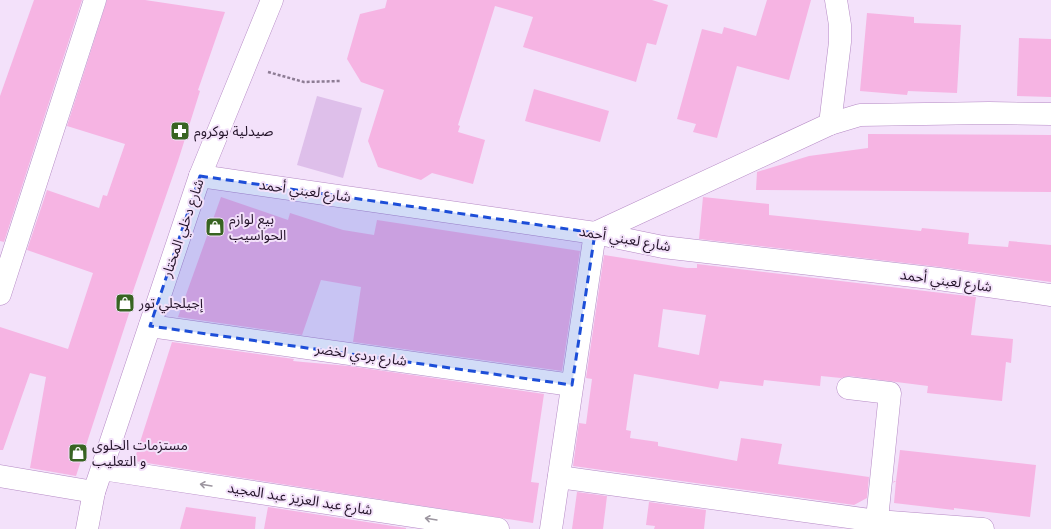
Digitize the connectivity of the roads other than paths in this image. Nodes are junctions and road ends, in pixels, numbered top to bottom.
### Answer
1 (95, 0) edge
2 (272, 0) edge
3 (836, 0) edge
4 (1051, 114) edge
5 (830, 124) junction
6 (200, 176) junction
7 (595, 233) junction
8 (0, 294) edge
9 (1051, 295) edge
10 (150, 326) junction
11 (572, 385) junction
12 (848, 388) dead end
13 (102, 469) junction
14 (0, 476) edge
15 (559, 477) junction
16 (94, 492) junction
17 (877, 525) edge
18 (87, 529) edge
19 (498, 529) edge
20 (551, 529) edge
21 (983, 529) edge

1 - 8 street
2 - 6 street, شارع دخلي المختار
3 - 5 street
4 - 5 street
5 - 7 street
6 - 7 street, شارع لعبني أحمد
6 - 10 street, شارع دخلي المختار
7 - 9 street, شارع لعبني أحمد
7 - 11 street
10 - 11 street, شارع بردي لخضر
10 - 13 street, شارع دخلي المختار
11 - 15 street
12 - 17 street
13 - 16 street, شارع دخلي المختار
19 -> 13 street, شارع عبد العزيز عبد المجيد
14 - 16 street
15 - 17 street
15 - 20 street
16 - 18 street, شارع دخلي المختار
17 - 21 street

